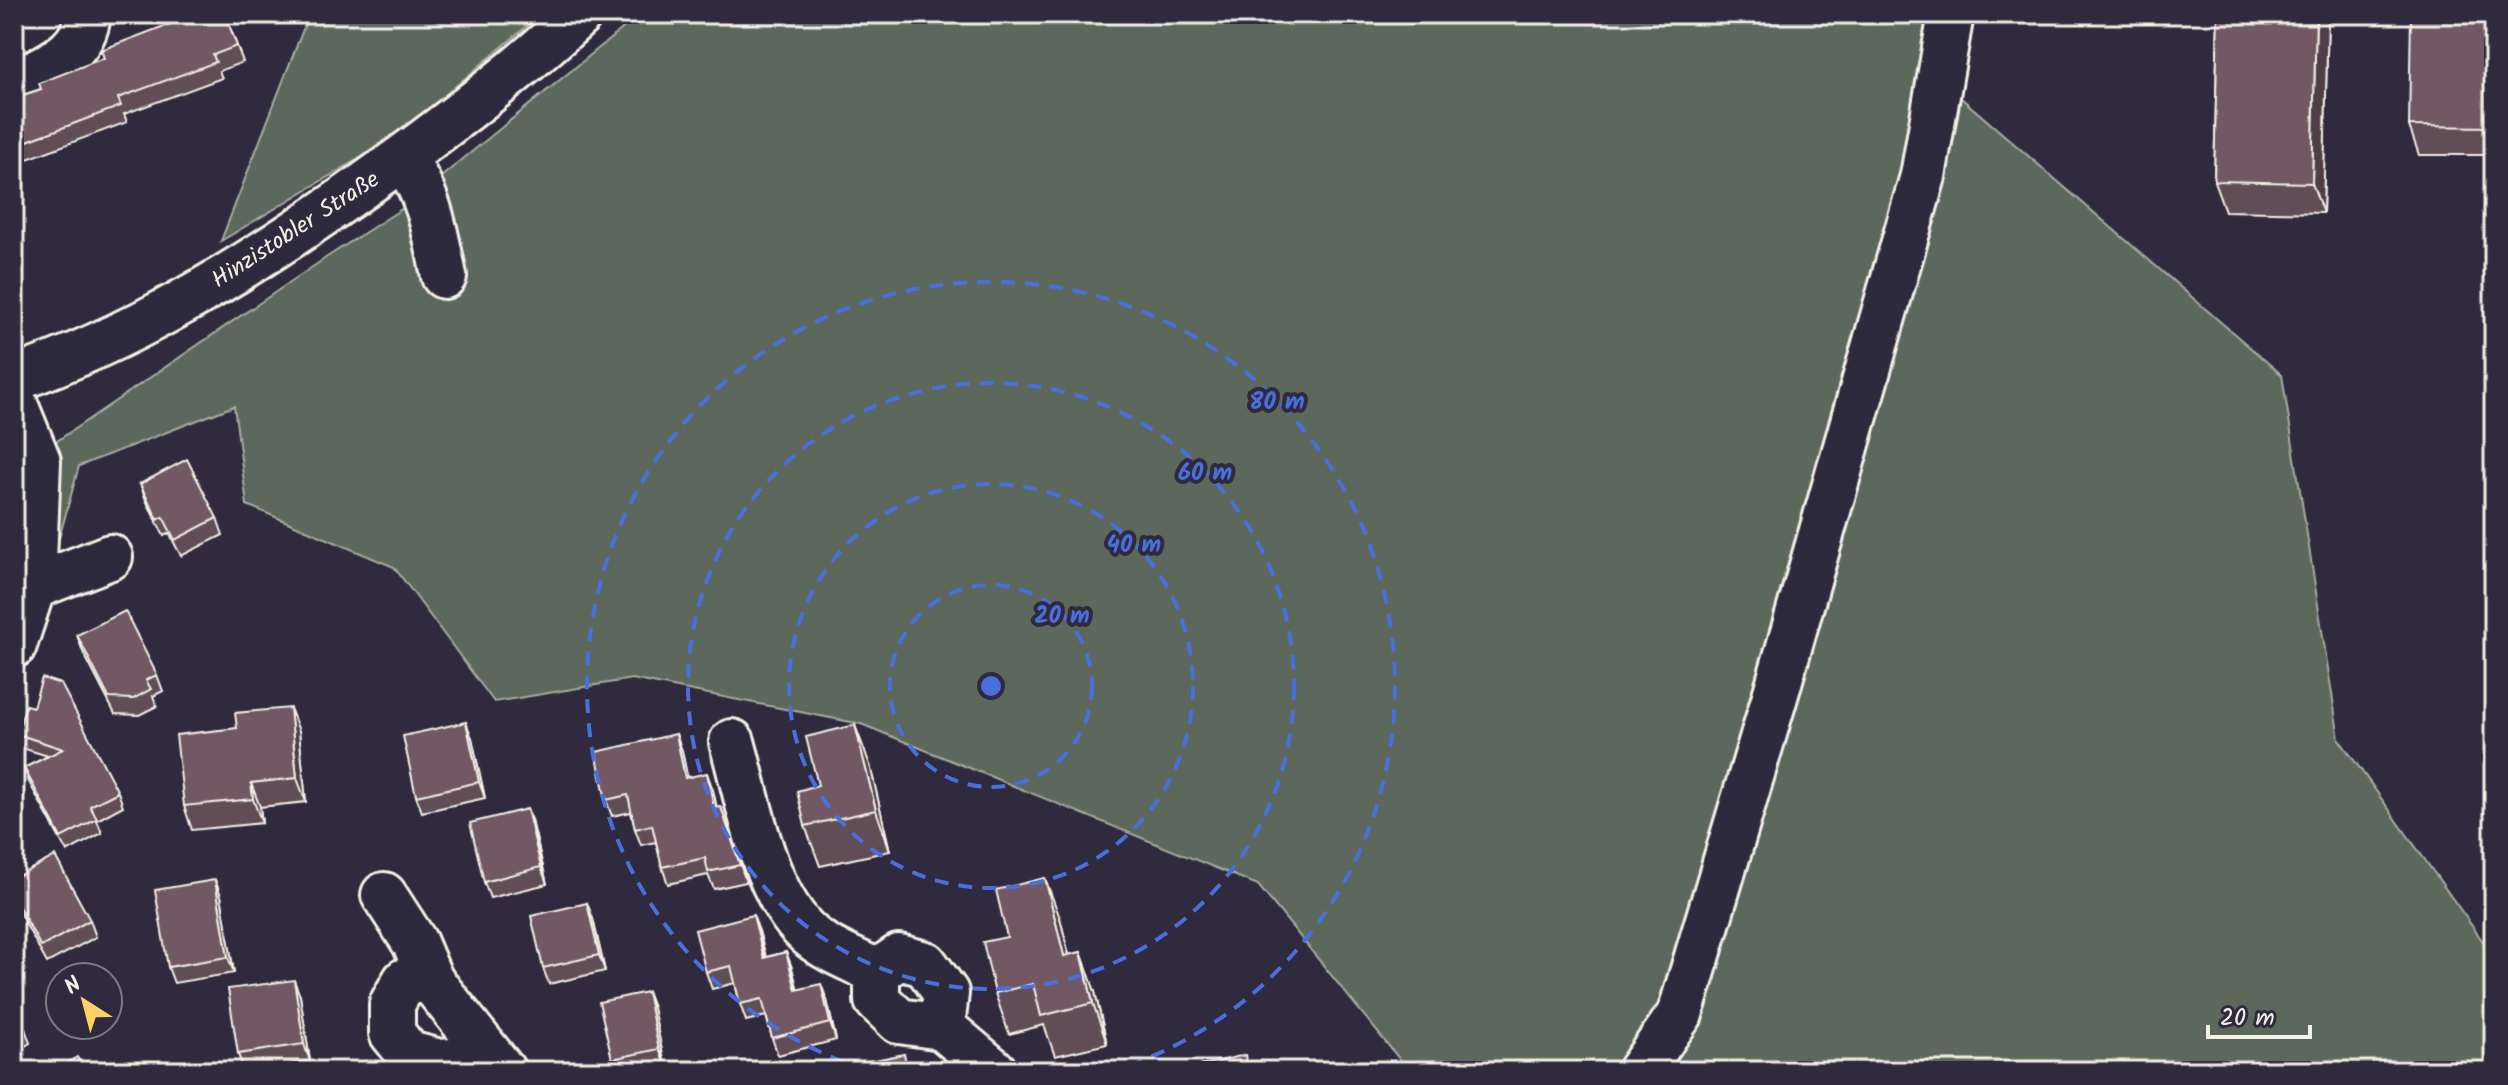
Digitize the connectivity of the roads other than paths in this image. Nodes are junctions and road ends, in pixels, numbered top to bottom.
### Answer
1 (88, 14) edge
2 (1951, 14) edge
3 (566, 27) edge
4 (14, 84) edge
5 (403, 158) junction
6 (444, 276) dead end
7 (14, 379) edge
8 (14, 402) edge
9 (110, 557) dead end
10 (33, 587) junction
11 (14, 645) edge
12 (732, 742) dead end
13 (384, 895) dead end
14 (431, 981) junction
15 (498, 1064) edge
16 (994, 1071) edge
17 (1640, 1071) edge

1 - 4 street
2 - 17 street
3 - 5 street, Hinzistobler Straße
5 - 6 street
5 - 7 street, Hinzistobler Straße
8 - 10 street
9 - 10 street
10 - 11 street
12 - 16 street
13 - 14 street
14 - 15 street
14 - 15 street

